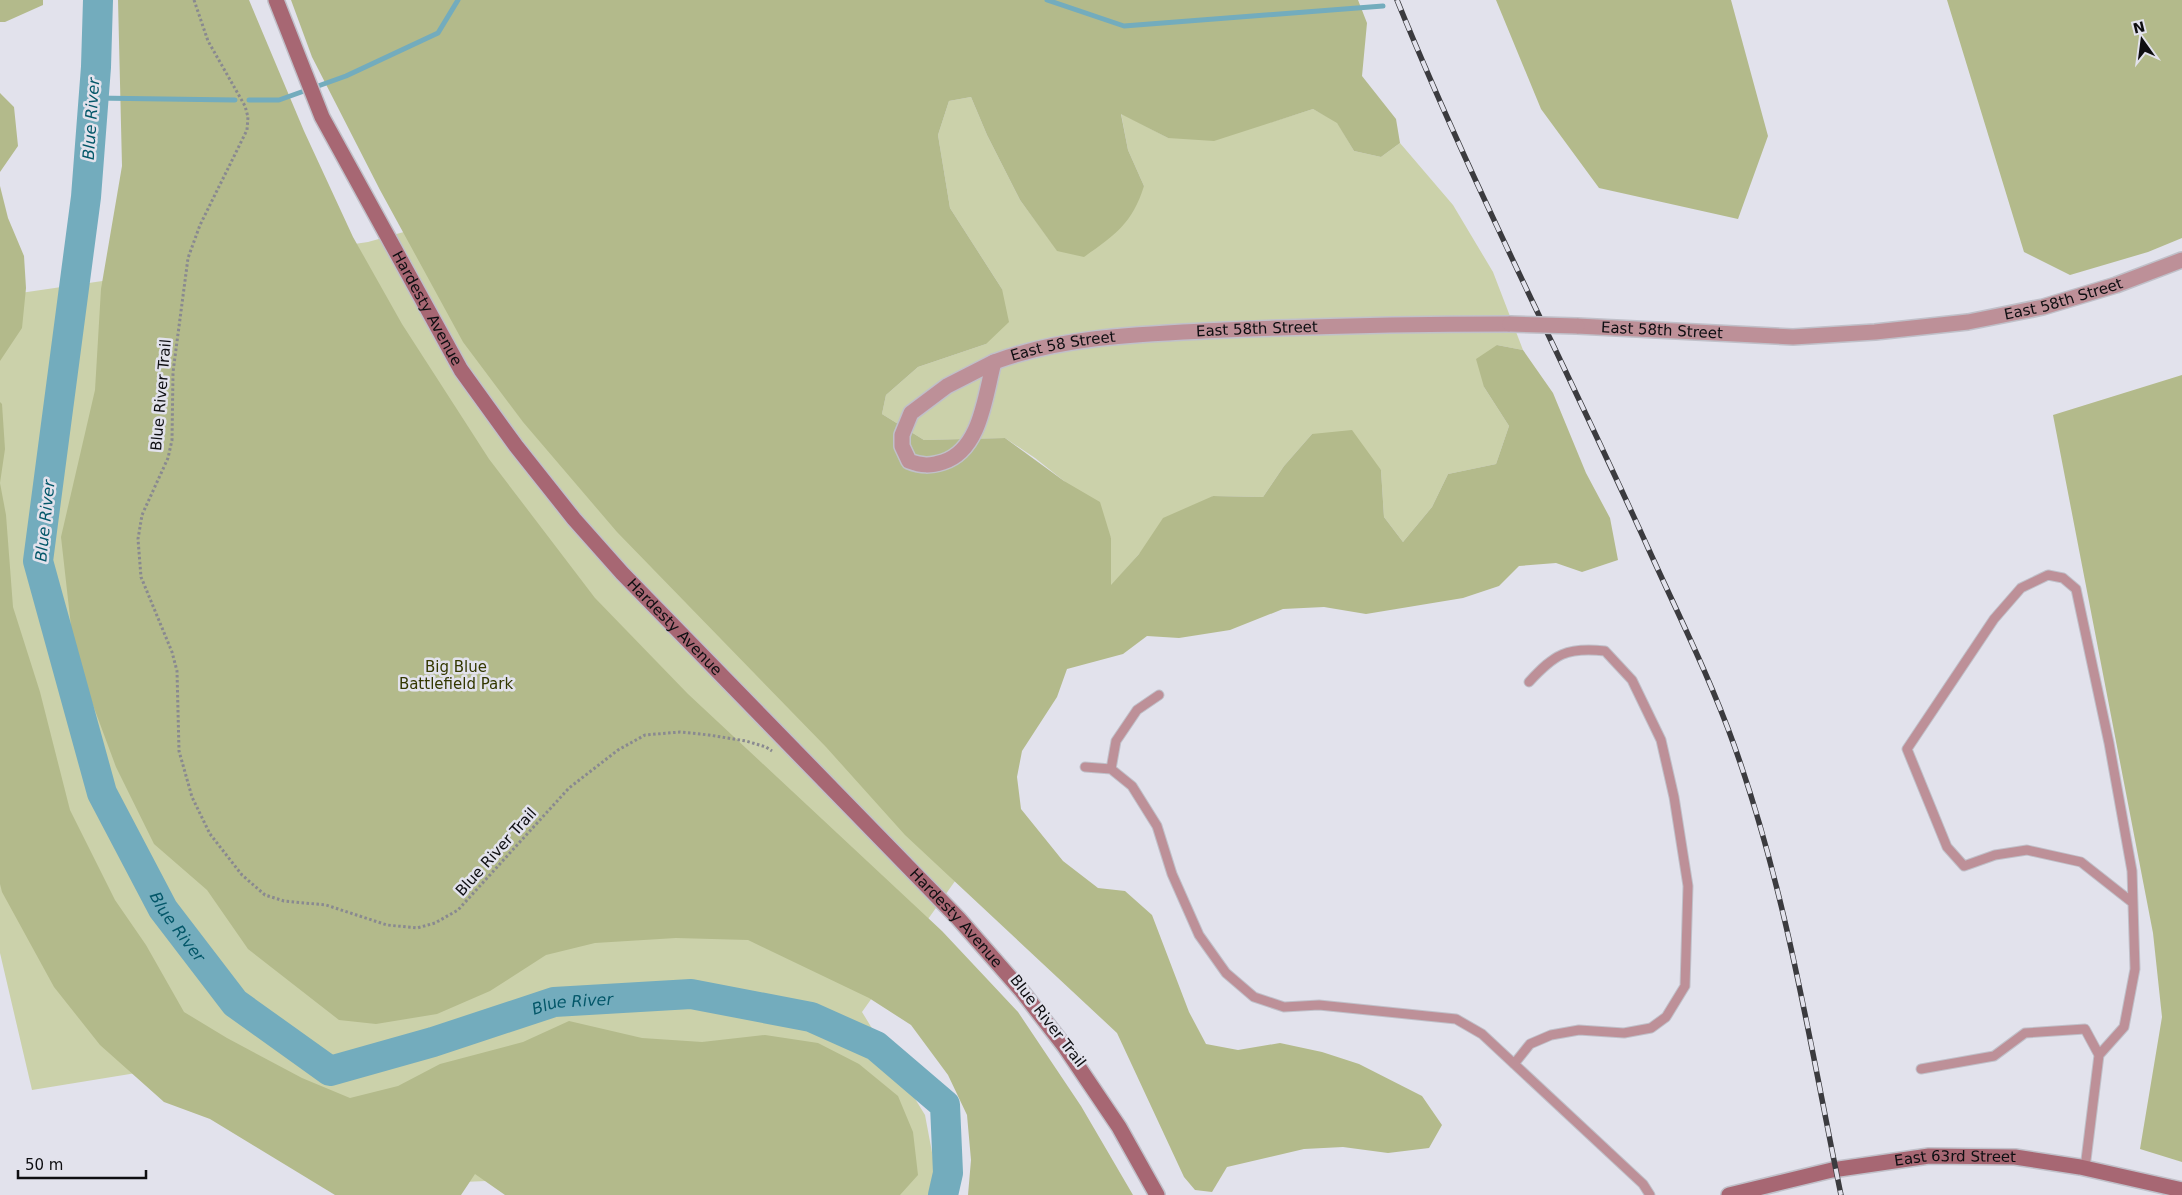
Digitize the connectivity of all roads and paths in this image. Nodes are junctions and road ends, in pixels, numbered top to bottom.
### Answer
1 (194, 0) edge
2 (276, 0) edge
3 (2182, 260) edge
4 (1133, 336) joint
5 (994, 362) junction
6 (1529, 682) dead end
7 (1159, 695) dead end
8 (774, 753) dead end
9 (1085, 768) dead end
10 (1111, 770) junction
11 (2133, 904) junction
12 (2099, 1054) junction
13 (1514, 1064) junction
14 (1921, 1069) dead end
15 (2085, 1168) junction
16 (2182, 1190) edge
17 (1158, 1195) edge
18 (1650, 1195) edge
19 (1729, 1195) edge

1 - 8 path, Blue River Trail
2 - 17 main road, Hardesty Avenue
3 - 4 street, East 58th Street, bridge
4 - 5 street, East 58 Street
5 - 5 street, East 58 Street
6 - 13 lane
7 - 10 lane
9 - 10 lane
10 - 13 lane
11 - 11 lane
11 - 12 lane
12 - 14 lane
12 - 15 lane
13 - 18 lane
15 - 16 main road, East 63rd Street
15 - 19 main road, East 63rd Street

